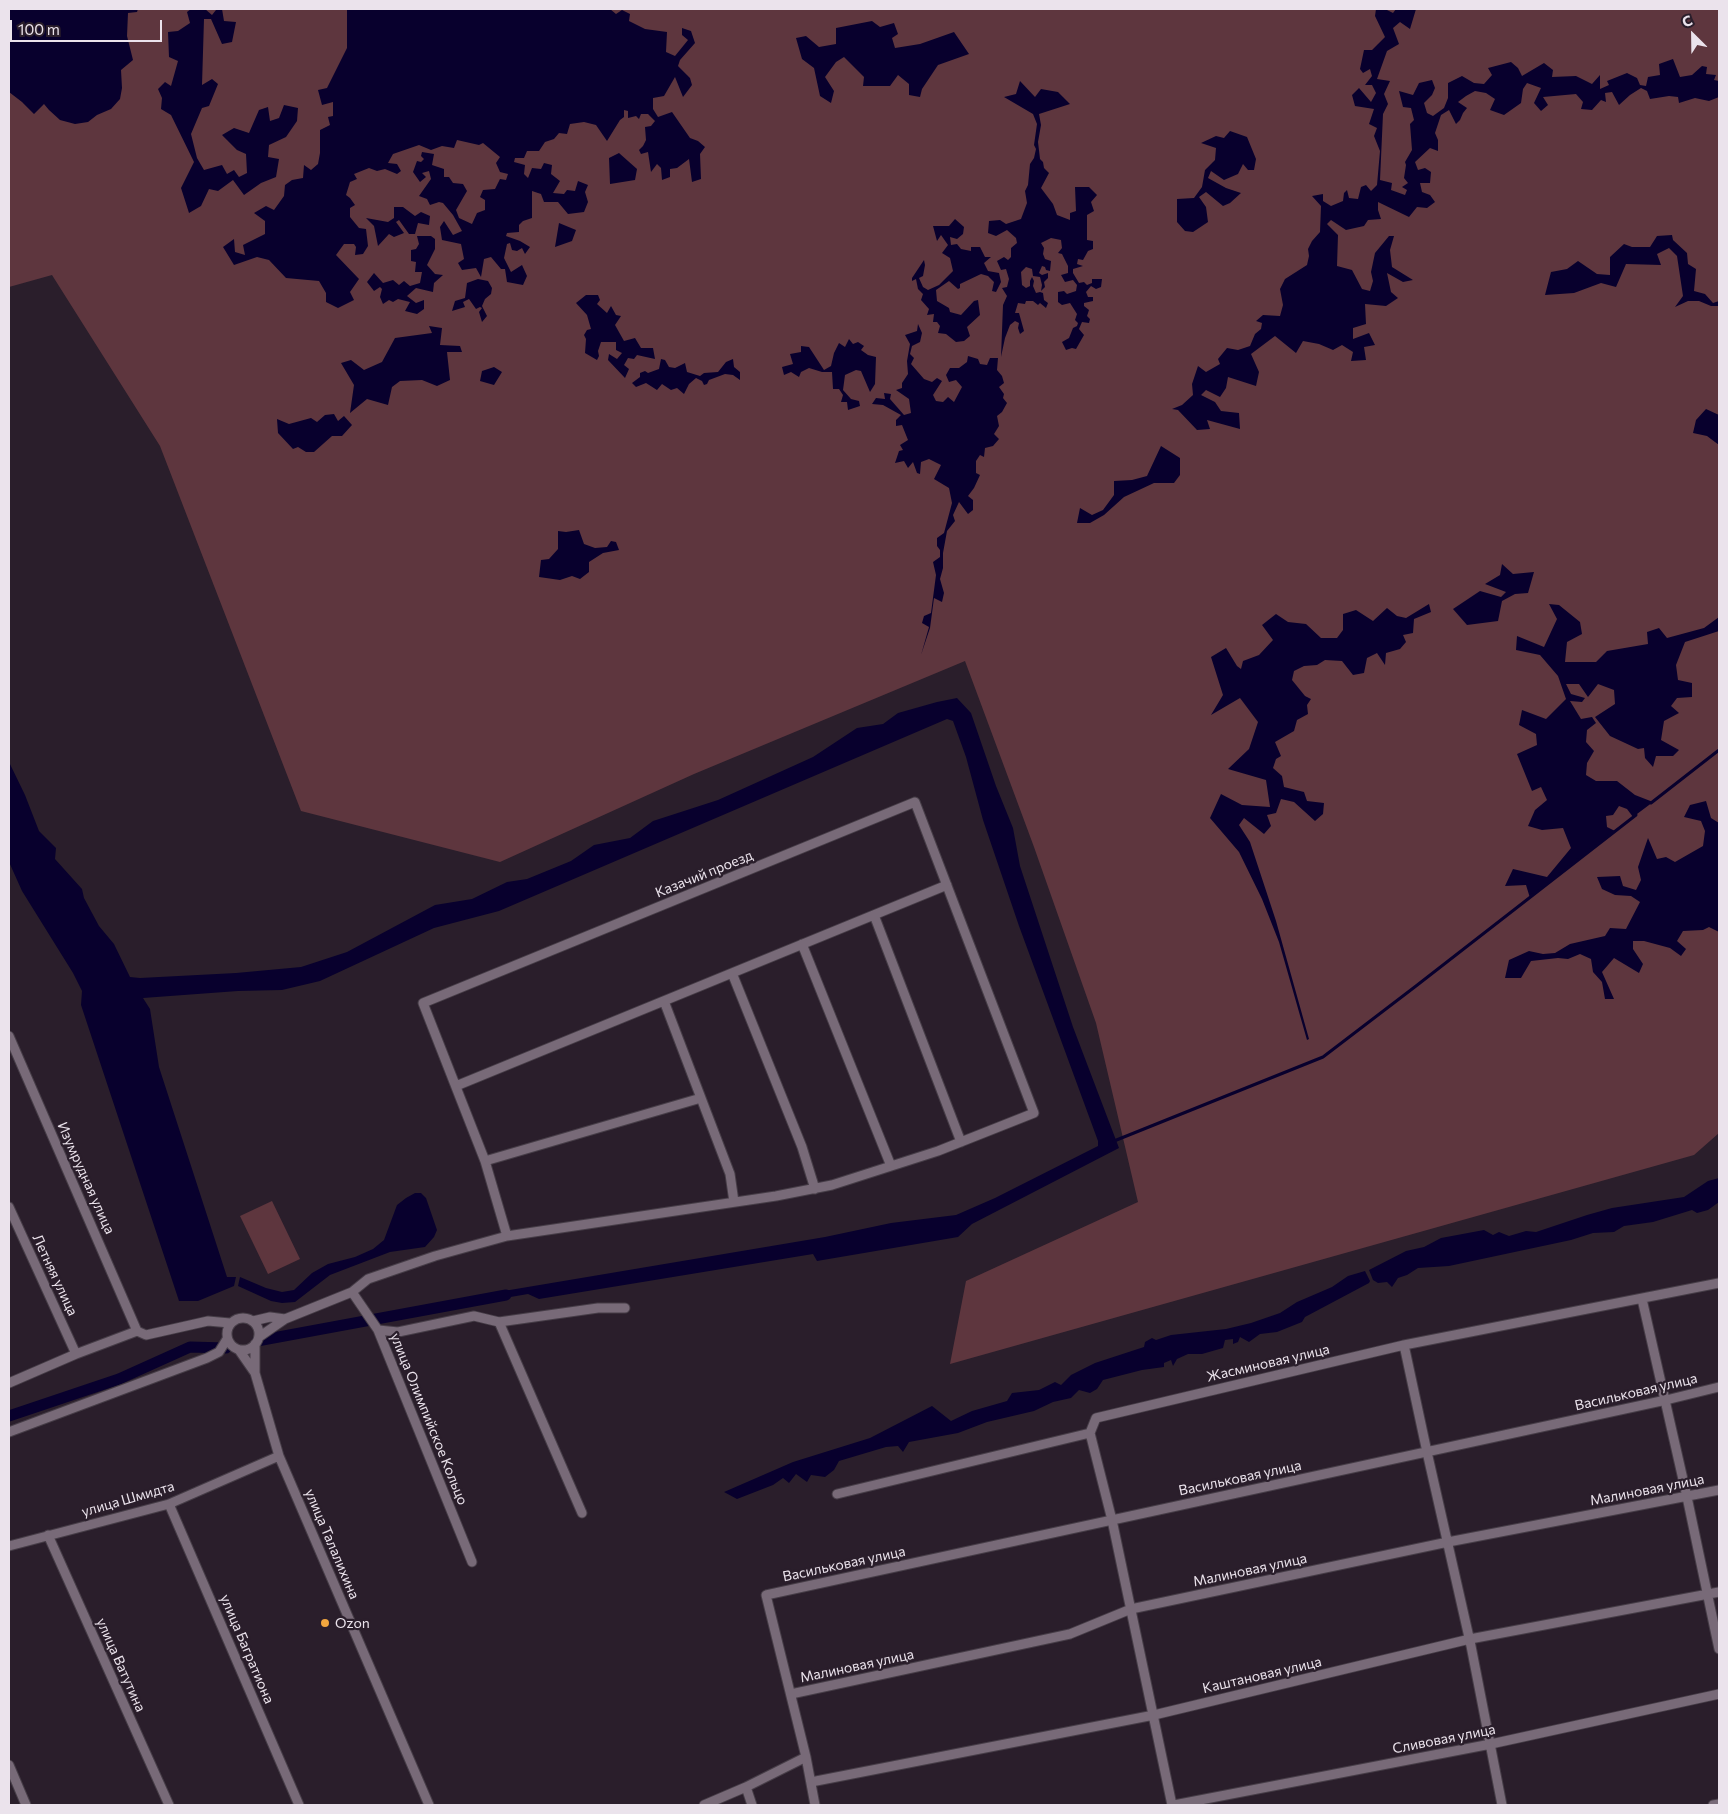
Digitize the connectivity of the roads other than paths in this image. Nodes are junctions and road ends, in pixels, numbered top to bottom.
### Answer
1 (947, 885) junction
2 (874, 914) junction
3 (802, 944) junction
4 (732, 973) junction
5 (664, 1001) junction
6 (9, 1036) edge
7 (456, 1086) junction
8 (701, 1098) junction
9 (961, 1142) junction
10 (485, 1161) junction
11 (891, 1166) junction
12 (815, 1189) junction
13 (734, 1202) junction
14 (9, 1207) edge
15 (507, 1236) junction
16 (1719, 1283) edge
17 (352, 1292) junction
18 (1642, 1299) junction
19 (625, 1308) dead end
20 (284, 1320) junction
21 (253, 1321) junction
22 (499, 1322) junction
23 (230, 1323) junction
24 (378, 1330) junction
25 (137, 1332) junction
26 (227, 1339) junction
27 (257, 1341) junction
28 (1404, 1345) junction
29 (240, 1350) junction
30 (76, 1354) junction
31 (255, 1373) junction
32 (9, 1383) edge
33 (1719, 1387) edge
34 (1666, 1400) junction
35 (9, 1432) edge
36 (1090, 1433) junction
37 (1427, 1452) junction
38 (279, 1456) junction
39 (1719, 1490) edge
40 (837, 1494) dead end
41 (1687, 1497) junction
42 (169, 1504) junction
43 (582, 1513) dead end
44 (1112, 1520) junction
45 (48, 1535) junction
46 (1448, 1542) junction
47 (9, 1546) edge
48 (472, 1562) dead end
49 (1719, 1592) edge
50 (1707, 1595) junction
51 (1131, 1609) junction
52 (1470, 1639) junction
53 (1719, 1649) edge
54 (791, 1694) junction
55 (1719, 1694) edge
56 (1154, 1715) junction
57 (1491, 1744) junction
58 (806, 1757) junction
59 (9, 1765) edge
60 (811, 1782) junction
61 (746, 1787) junction
62 (1719, 1804) edge
63 (26, 1805) edge
64 (169, 1805) edge
65 (299, 1805) edge
66 (429, 1805) edge
67 (704, 1805) edge
68 (752, 1805) edge
69 (815, 1805) edge
70 (1173, 1805) edge
71 (1502, 1805) edge
72 (1713, 1805) edge

1 - 2 street
1 - 7 street, Казачий проезд
1 - 9 street, Казачий проезд
2 - 3 street
2 - 9 street
3 - 4 street
3 - 11 street
4 - 5 street
4 - 12 street
5 - 7 street
5 - 8 street
6 - 25 street, Изумрудная улица
7 - 10 street, Казачий проезд
8 - 10 street
8 - 13 street
9 - 11 street
10 - 15 street, Казачий проезд
11 - 12 street
12 - 13 street
13 - 15 street
14 - 30 street, Летняя улица
15 - 17 street
16 - 18 street, Жасминовая улица
17 - 20 street
17 - 24 street, улица Олимпийское Кольцо
18 - 28 street, Жасминовая улица
18 - 34 street
19 - 22 street
20 - 21 street
20 - 27 street
21 - 23 street
21 - 27 street
22 - 24 street
22 - 43 street
23 - 25 street
23 - 26 street
24 - 48 street, улица Олимпийское Кольцо
25 - 30 street
26 - 29 street
26 - 35 street
27 - 29 street
27 - 31 street
28 - 36 street, Жасминовая улица
28 - 37 street
29 - 31 street
30 - 32 street
31 - 38 street, улица Талалихина
33 - 34 street, Васильковая улица
34 - 37 street, Васильковая улица
34 - 41 street
36 - 40 street
36 - 44 street
37 - 44 street, Васильковая улица
37 - 46 street
38 - 42 street, улица Шмидта
38 - 66 street, улица Талалихина
39 - 41 street, Малиновая улица
41 - 46 street, Малиновая улица
41 - 50 street
42 - 45 street, улица Шмидта
42 - 65 street, улица Багратиона
44 - 51 street
44 - 54 street, Васильковая улица
45 - 47 street, улица Шмидта
45 - 64 street, улица Ватутина
46 - 51 street, Малиновая улица
46 - 52 street
49 - 50 street, Каштановая улица
50 - 52 street, Каштановая улица
50 - 53 street
51 - 54 street, Малиновая улица
51 - 56 street
52 - 56 street, Каштановая улица
52 - 57 street
54 - 58 street
55 - 57 street, Сливовая улица
56 - 60 street, Каштановая улица
56 - 70 street
57 - 70 street, Сливовая улица
57 - 71 street
58 - 60 street
58 - 61 street
59 - 63 street
60 - 69 street
61 - 67 street
61 - 68 street
62 - 72 street

